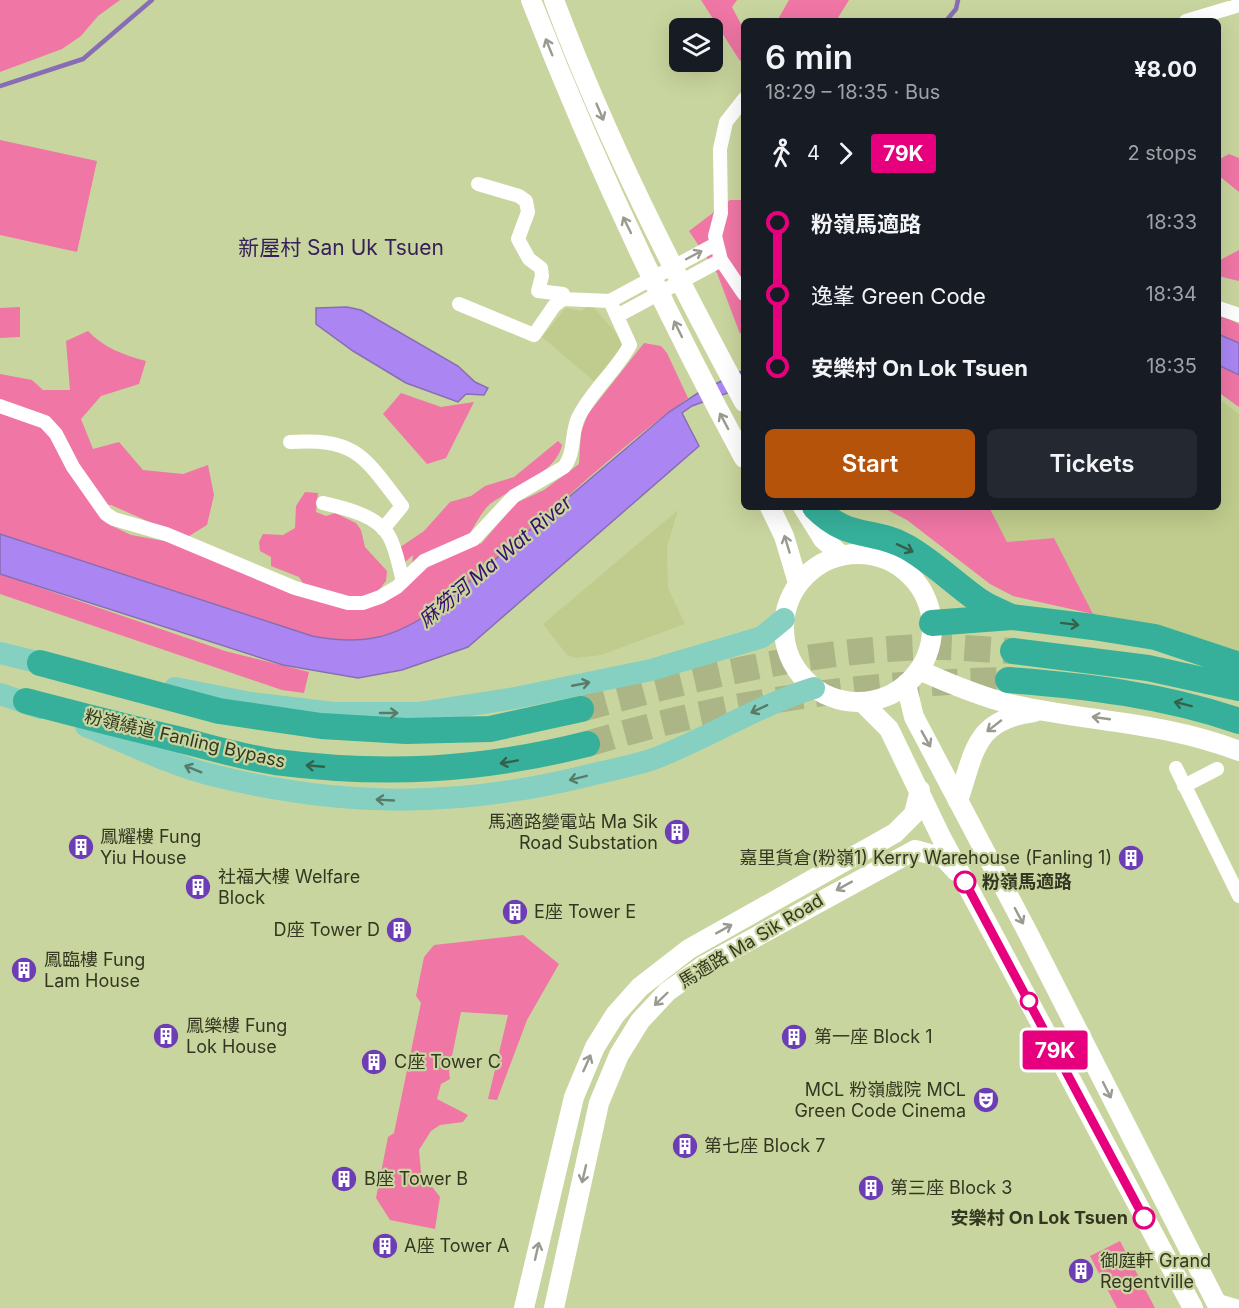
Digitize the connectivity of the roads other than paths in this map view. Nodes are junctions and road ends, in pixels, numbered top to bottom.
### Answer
1 (531, 0) edge
2 (554, 0) edge
3 (1239, 1) edge
4 (1196, 18) edge
5 (741, 103) edge
6 (478, 184) dead end
7 (716, 244) junction
8 (721, 260) junction
9 (676, 274) junction
10 (656, 285) junction
11 (741, 290) edge
12 (562, 299) junction
13 (610, 301) junction
14 (459, 304) dead end
15 (1221, 309) edge
16 (1239, 315) edge
17 (617, 316) junction
18 (741, 396) edge
19 (0, 406) edge
20 (290, 442) dead end
21 (741, 452) edge
22 (323, 503) dead end
23 (771, 510) edge
24 (805, 510) edge
25 (818, 510) edge
26 (383, 529) junction
27 (841, 555) junction
28 (403, 581) junction
29 (798, 583) junction
30 (1012, 617) junction
31 (784, 619) junction
32 (932, 623) junction
33 (1013, 651) tunnel mouth
34 (0, 653) edge
35 (40, 663) junction
36 (1239, 665) edge
37 (913, 677) junction
38 (1008, 680) tunnel mouth
39 (814, 688) junction
40 (1239, 688) edge
41 (0, 694) edge
42 (26, 701) junction
43 (862, 702) junction
44 (581, 709) tunnel mouth
45 (1048, 711) junction
46 (1239, 721) edge
47 (587, 744) tunnel mouth
48 (1239, 751) edge
49 (1176, 768) dead end
50 (1217, 769) dead end
51 (1184, 786) junction
52 (920, 790) junction
53 (958, 801) junction
54 (961, 876) junction
55 (1239, 896) edge
56 (1217, 1304) edge
57 (1239, 1307) edge
58 (524, 1308) edge
59 (554, 1308) edge
60 (1193, 1308) edge

10 -> 1 main road
2 -> 9 main road
3 - 4 street
5 - 7 street
6 - 12 street
7 - 8 street
9 -> 7 street
8 - 9 street
8 - 11 street
9 - 10 street
9 - 18 main road
10 - 13 street
10 - 17 street
21 -> 10 main road
12 - 13 street
12 - 14 street
13 - 17 street
15 - 16 street
17 - 28 street
19 - 28 street
20 - 26 street
22 - 26 street
29 -> 23 main road
24 - 27 main road
25 -> 30 highway
26 - 28 street
27 - 29 main road
27 - 32 main road
29 - 31 main road
30 - 32 highway
30 -> 36 highway
35 -> 31 main road
31 - 39 main road
32 - 37 main road
33 - 40 highway
34 - 35 main road, 粉嶺繞道 Fanling Bypass
35 - 44 highway, 粉嶺繞道 Fanling Bypass
37 - 43 main road
37 - 45 main road
37 -> 53 main road
46 -> 38 highway
39 -> 42 main road
39 - 43 main road
41 - 42 main road, 粉嶺繞道 Fanling Bypass
47 -> 42 highway, 粉嶺繞道 Fanling Bypass
43 - 52 main road
48 -> 45 main road
45 -> 53 main road
49 - 51 street
50 - 51 street
51 - 55 street
52 - 54 main road
58 -> 52 main road, 馬適路 Ma Sik Road
53 -> 56 main road
54 -> 59 main road, 馬適路 Ma Sik Road
54 - 60 main road
56 - 57 street

